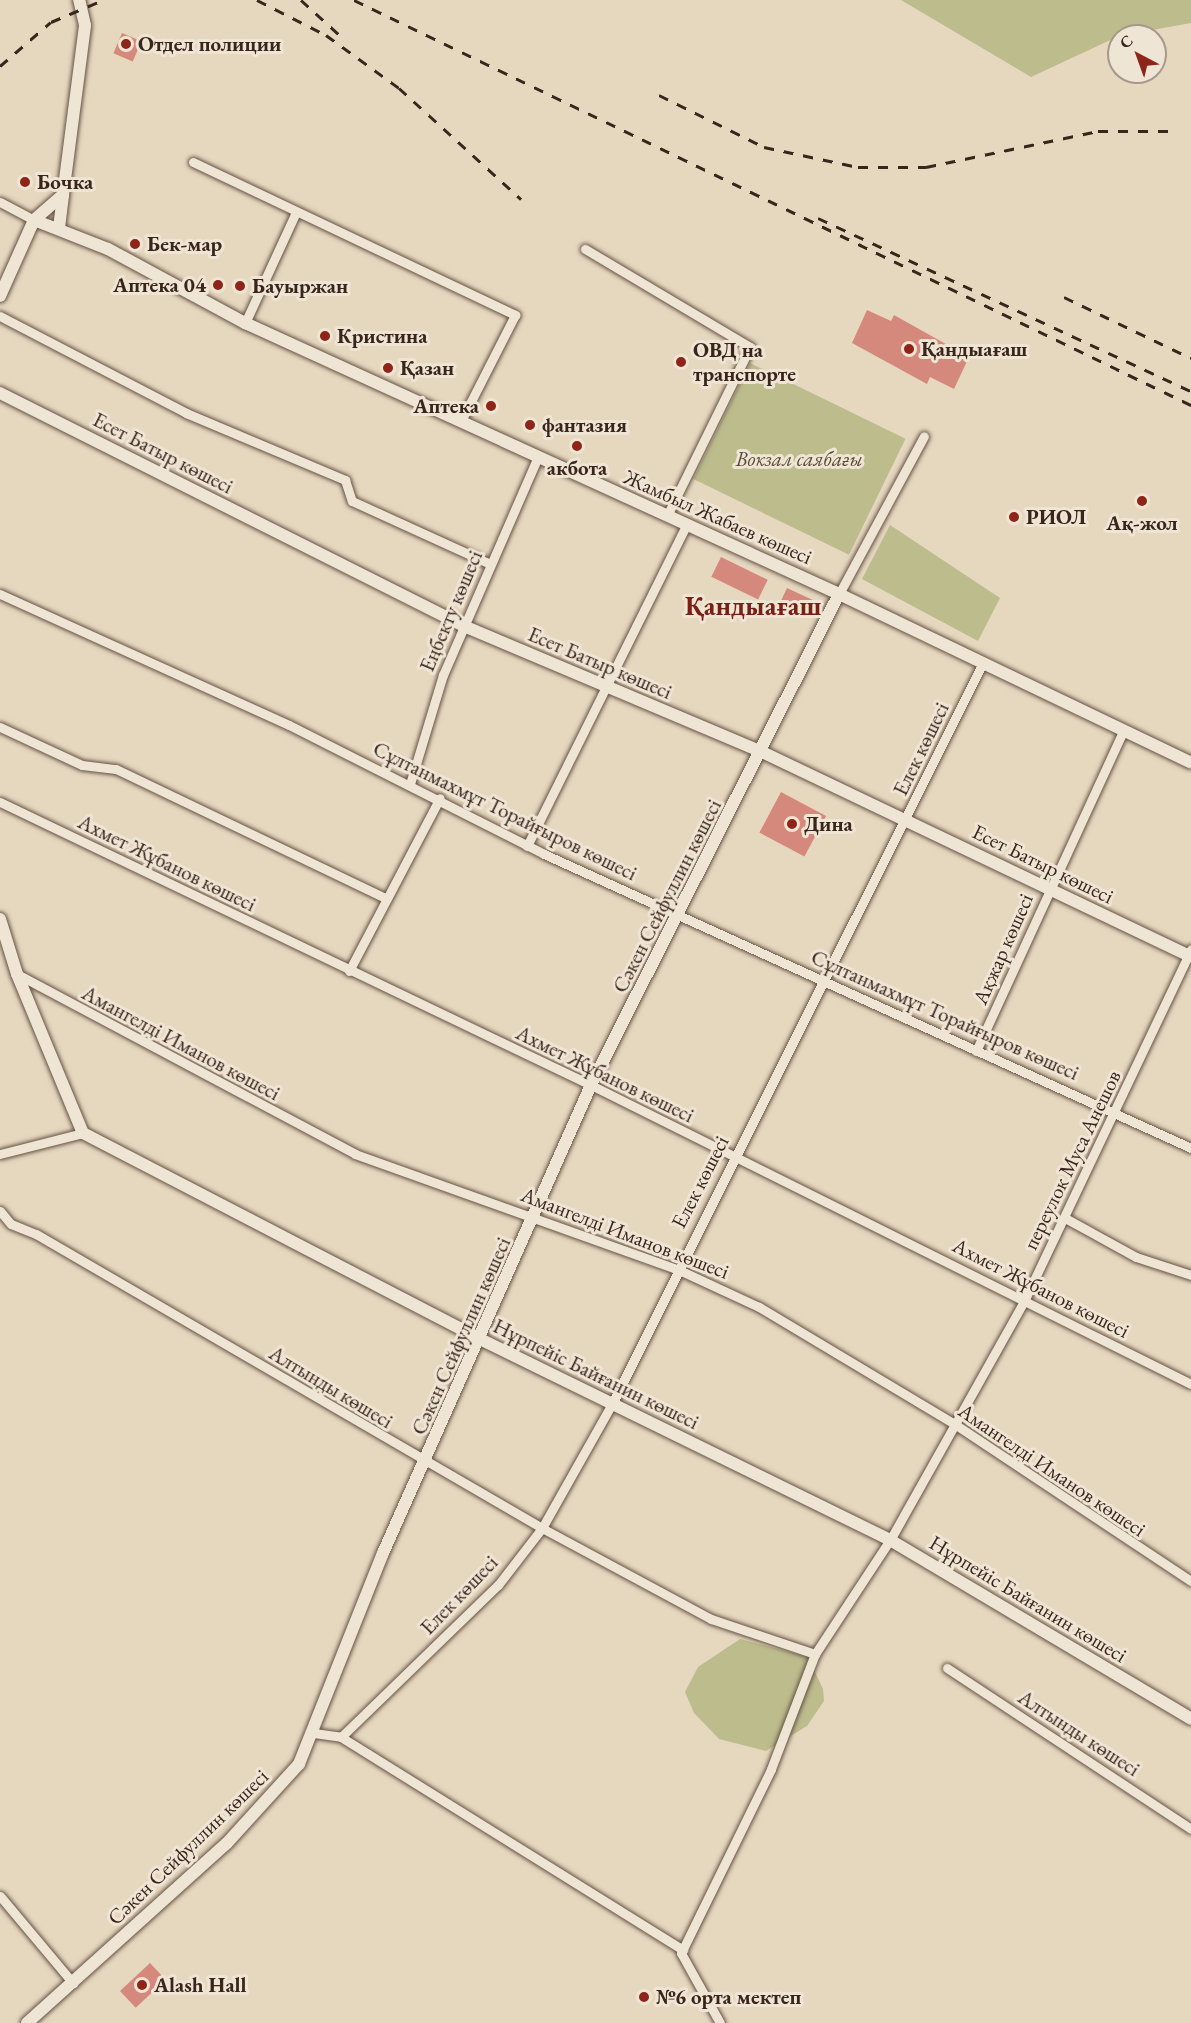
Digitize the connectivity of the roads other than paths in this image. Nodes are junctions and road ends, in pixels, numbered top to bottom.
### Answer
1 (79, 0) edge
2 (193, 162) dead end
3 (63, 195) junction
4 (0, 202) edge
5 (296, 212) junction
6 (34, 220) junction
7 (59, 228) junction
8 (585, 249) dead end
9 (0, 296) edge
10 (0, 316) edge
11 (245, 323) junction
12 (0, 393) edge
13 (461, 422) junction
14 (924, 436) dead end
15 (538, 456) junction
16 (667, 516) junction
17 (686, 525) junction
18 (490, 564) junction
19 (0, 594) edge
20 (838, 594) junction
21 (464, 626) junction
22 (982, 663) junction
23 (606, 688) junction
24 (0, 727) edge
25 (1123, 731) junction
26 (762, 752) junction
27 (1191, 763) edge
28 (410, 784) junction
29 (440, 798) junction
30 (0, 802) edge
31 (906, 821) junction
32 (527, 846) junction
33 (1050, 889) junction
34 (385, 898) junction
35 (680, 915) junction
36 (0, 919) edge
37 (1190, 954) edge
38 (349, 971) junction
39 (16, 974) junction
40 (826, 980) junction
41 (976, 1051) junction
42 (591, 1085) junction
43 (1117, 1111) junction
44 (83, 1132) junction
45 (1191, 1148) edge
46 (0, 1154) edge
47 (732, 1156) junction
48 (0, 1211) edge
49 (537, 1217) junction
50 (1065, 1218) junction
51 (677, 1269) junction
52 (1191, 1275) edge
53 (1025, 1299) junction
54 (482, 1340) junction
55 (1191, 1384) edge
56 (612, 1404) junction
57 (956, 1425) junction
58 (425, 1464) junction
59 (542, 1528) junction
60 (890, 1540) junction
61 (1191, 1581) edge
62 (815, 1654) junction
63 (947, 1668) dead end
64 (1191, 1719) edge
65 (314, 1733) junction
66 (341, 1737) junction
67 (1191, 1828) edge
68 (0, 1896) edge
69 (683, 1950) junction
70 (73, 1983) junction
71 (27, 2023) edge
72 (720, 2023) edge

1 - 3 street
2 - 5 street
3 - 6 street
3 - 7 street
4 - 6 street, Жамбыл Жабаев көшесі
5 - 11 street
5 - 13 street
6 - 7 street, Жамбыл Жабаев көшесі
6 - 9 street
7 - 11 street, Жамбыл Жабаев көшесі
8 - 16 street
10 - 18 street
11 - 13 street, Жамбыл Жабаев көшесі
12 - 21 street, Есет Батыр көшесі
13 - 15 street, Жамбыл Жабаев көшесі
14 - 20 street
15 - 16 street, Жамбыл Жабаев көшесі
15 - 18 street, Еңбекту көшесі
16 - 17 street, Жамбыл Жабаев көшесі
17 - 20 street, Жамбыл Жабаев көшесі
17 - 23 street
18 - 21 street, Еңбекту көшесі
19 - 28 street, Сұлтанмахмұт Торайғыров көшесі
20 - 22 street, Жамбыл Жабаев көшесі
20 - 26 street, Сәкен Сейфуллин көшесі
21 - 23 street, Есет Батыр көшесі
21 - 28 street, Еңбекту көшесі
22 - 25 street, Жамбыл Жабаев көшесі
22 - 31 street, Елек көшесі
23 - 26 street, Есет Батыр көшесі
23 - 32 street
24 - 34 street
25 - 27 street, Жамбыл Жабаев көшесі
25 - 33 street, Ақжар көшесі
26 - 31 street, Есет Батыр көшесі
26 - 35 street, Сәкен Сейфуллин көшесі
28 - 29 street, Сұлтанмахмұт Торайғыров көшесі
29 - 32 street, Сұлтанмахмұт Торайғыров көшесі
29 - 34 street
30 - 38 street, Ахмет Жұбанов көшесі
31 - 33 street, Есет Батыр көшесі
31 - 40 street, Елек көшесі
32 - 35 street, Сұлтанмахмұт Торайғыров көшесі
33 - 37 street, Есет Батыр көшесі
33 - 41 street, Ақжар көшесі
34 - 38 street
35 - 40 street, Сұлтанмахмұт Торайғыров көшесі
35 - 42 street, Сәкен Сейфуллин көшесі
36 - 39 street
37 - 43 street, переулок Муса Анешов
38 - 42 street, Ахмет Жұбанов көшесі
39 - 44 street
39 - 49 street, Амангелді Иманов көшесі
40 - 41 street, Сұлтанмахмұт Торайғыров көшесі
40 - 47 street, Елек көшесі
41 - 43 street, Сұлтанмахмұт Торайғыров көшесі
42 - 47 street, Ахмет Жұбанов көшесі
42 - 49 street, Сәкен Сейфуллин көшесі
43 - 45 street, Сұлтанмахмұт Торайғыров көшесі
43 - 50 street, переулок Муса Анешов
44 - 46 street
44 - 54 street, Нұрпейіс Байғанин көшесі
47 - 51 street, Елек көшесі
47 - 53 street, Ахмет Жұбанов көшесі
48 - 58 street, Алтынды көшесі
49 - 51 street, Амангелді Иманов көшесі
49 - 54 street, Сәкен Сейфуллин көшесі
50 - 52 street
50 - 53 street, переулок Муса Анешов
51 - 56 street, Елек көшесі
51 - 57 street, Амангелді Иманов көшесі
53 - 55 street, Ахмет Жұбанов көшесі
53 - 57 street, переулок Муса Анешов
54 - 56 street, Нұрпейіс Байғанин көшесі
54 - 58 street, Сәкен Сейфуллин көшесі
56 - 59 street, Елек көшесі
56 - 60 street, Нұрпейіс Байғанин көшесі
57 - 60 street, переулок Муса Анешов
57 - 61 street, Амангелді Иманов көшесі
58 - 59 street, Алтынды көшесі
58 - 65 street, Сәкен Сейфуллин көшесі
59 - 62 street, Алтынды көшесі
59 - 66 street, Елек көшесі
60 - 62 street, переулок Муса Анешов
60 - 64 street, Нұрпейіс Байғанин көшесі
62 - 69 street, переулок Муса Анешов
63 - 67 street, Алтынды көшесі
65 - 66 street
65 - 70 street, Сәкен Сейфуллин көшесі
66 - 69 street
68 - 70 street
69 - 72 street
70 - 71 street, Сәкен Сейфуллин көшесі

